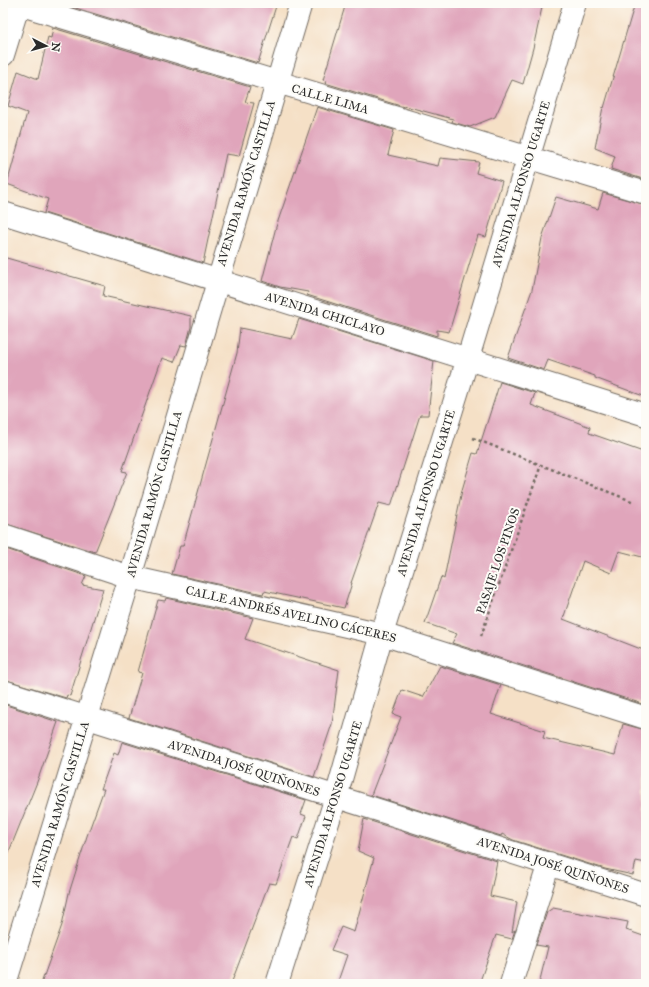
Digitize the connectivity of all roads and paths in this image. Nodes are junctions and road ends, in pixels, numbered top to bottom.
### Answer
1 (17, 3) edge
2 (301, 3) edge
3 (575, 3) edge
4 (3, 55) edge
5 (277, 83) junction
6 (529, 157) junction
7 (646, 193) edge
8 (3, 213) edge
9 (217, 280) junction
10 (468, 358) junction
11 (646, 415) edge
12 (446, 428) junction
13 (541, 464) junction
14 (634, 502) dead end
15 (3, 535) edge
16 (130, 577) junction
17 (382, 634) junction
18 (471, 664) junction
19 (3, 691) edge
20 (86, 718) junction
21 (646, 718) edge
22 (336, 797) junction
23 (548, 863) junction
24 (646, 894) edge
25 (5, 984) edge
26 (277, 984) edge
27 (511, 984) edge

1 - 4 street
1 - 5 street, CALLE LIMA
2 - 5 street, AVENIDA RAMÓN CASTILLA
3 - 6 street, AVENIDA ALFONSO UGARTE
5 - 6 street, CALLE LIMA
5 - 9 street, AVENIDA RAMÓN CASTILLA
6 - 7 street, CALLE LIMA
6 - 10 street, AVENIDA ALFONSO UGARTE
8 - 9 street, AVENIDA CHICLAYO
9 - 10 street, AVENIDA CHICLAYO
9 - 16 street, AVENIDA RAMÓN CASTILLA
10 - 11 street, AVENIDA CHICLAYO
10 - 12 street, AVENIDA ALFONSO UGARTE
12 - 13 path
12 - 17 street, AVENIDA ALFONSO UGARTE
13 - 14 path
13 - 18 path, PASAJE LOS PINOS
15 - 16 street, CALLE ANDRÉS AVELINO CÁCERES
16 - 17 street, CALLE ANDRÉS AVELINO CÁCERES
16 - 20 street, AVENIDA RAMÓN CASTILLA
17 - 18 street, CALLE ANDRÉS AVELINO CÁCERES
17 - 22 street, AVENIDA ALFONSO UGARTE
18 - 21 street, CALLE ANDRÉS AVELINO CÁCERES
19 - 20 street, AVENIDA JOSÉ QUIÑONES
20 - 22 street, AVENIDA JOSÉ QUIÑONES
20 - 25 street, AVENIDA RAMÓN CASTILLA
22 - 23 street, AVENIDA JOSÉ QUIÑONES
22 - 26 street, AVENIDA ALFONSO UGARTE
23 - 24 street, AVENIDA JOSÉ QUIÑONES
23 - 27 street

